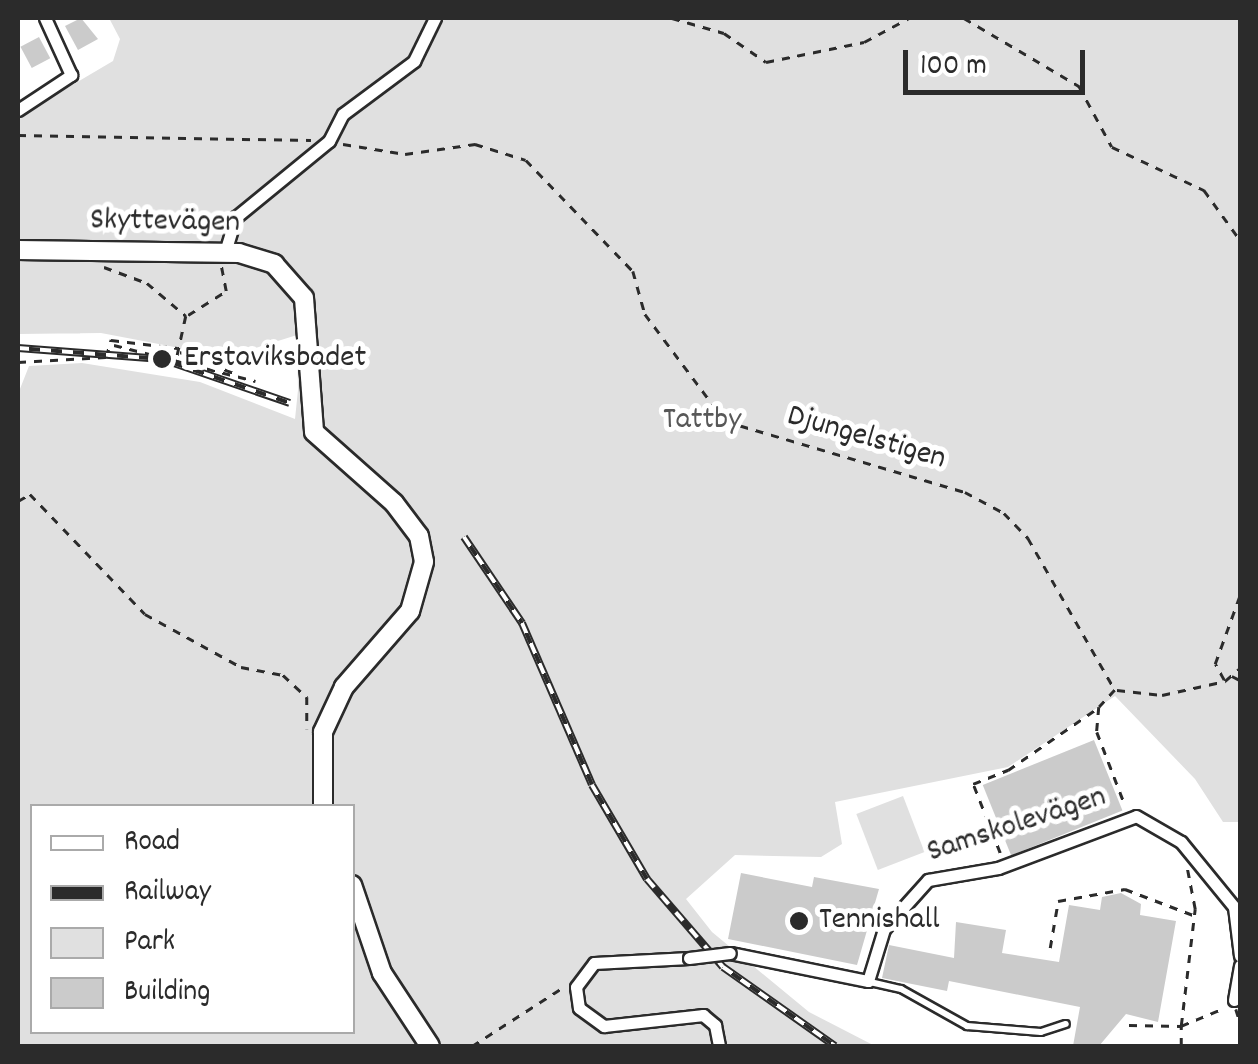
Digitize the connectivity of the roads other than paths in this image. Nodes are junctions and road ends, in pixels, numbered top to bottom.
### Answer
1 (45, 18) edge
2 (434, 18) edge
3 (18, 110) edge
4 (18, 250) edge
5 (221, 256) junction
6 (323, 804) edge
7 (355, 894) edge
8 (1240, 956) edge
9 (1240, 966) edge
10 (868, 982) junction
11 (1234, 1000) road end
12 (1066, 1024) dead end
13 (430, 1046) edge
14 (719, 1046) edge

1 - 3 street
2 - 5 street
4 - 5 street, Skyttevägen
5 - 6 street, Skyttevägen
7 - 13 street
8 - 10 street, Samskolevägen
9 - 11 street
10 - 12 lane
10 - 14 street, bridge

